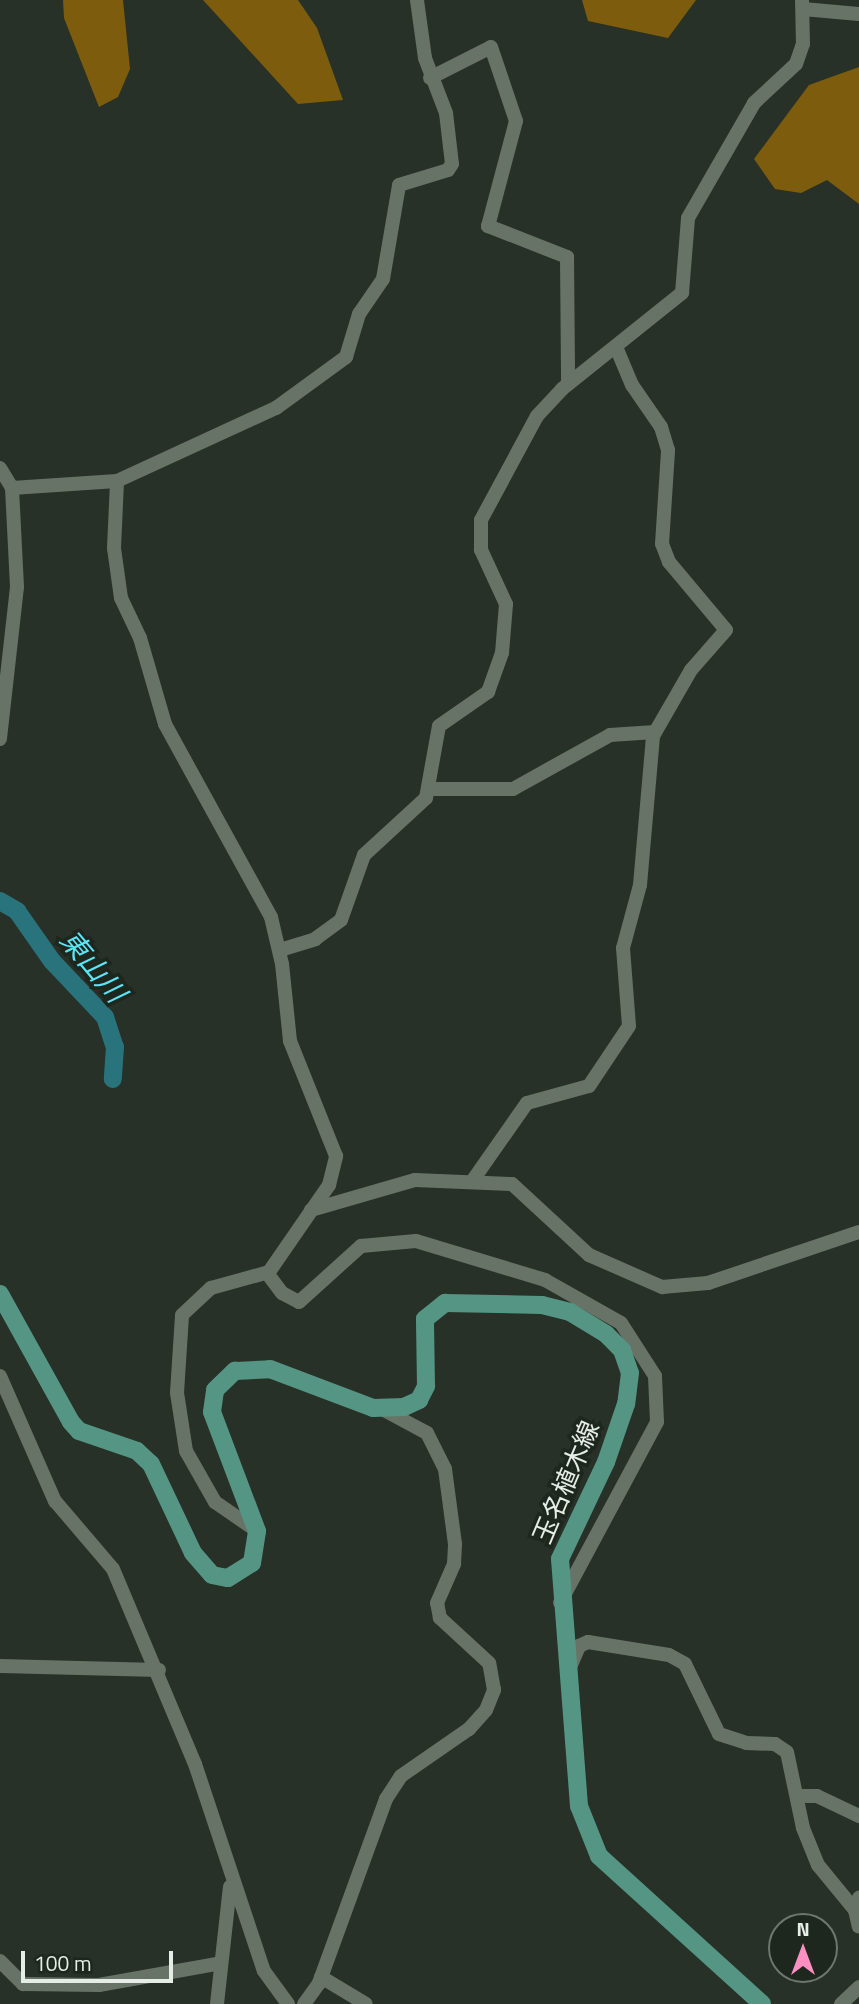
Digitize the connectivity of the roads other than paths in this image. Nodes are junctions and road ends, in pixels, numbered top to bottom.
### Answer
1 (417, 0) edge
2 (803, 5) edge
3 (859, 14) edge
4 (430, 78) junction
5 (616, 347) junction
6 (568, 384) junction
7 (0, 468) edge
8 (117, 481) junction
9 (12, 488) junction
10 (655, 732) junction
11 (0, 740) edge
12 (428, 789) junction
13 (280, 950) junction
14 (473, 1180) junction
15 (310, 1210) junction
16 (859, 1232) edge
17 (267, 1273) junction
18 (0, 1294) edge
19 (0, 1376) edge
20 (373, 1408) junction
21 (257, 1531) junction
22 (560, 1603) junction
23 (571, 1665) junction
24 (0, 1666) edge
25 (159, 1670) junction
26 (798, 1796) junction
27 (859, 1815) edge
28 (231, 1879) junction
29 (857, 1904) edge
30 (859, 1927) edge
31 (0, 1961) edge
32 (221, 1963) junction
33 (321, 1977) junction
34 (859, 1987) edge
35 (217, 2004) edge
36 (288, 2004) edge
37 (304, 2004) edge
38 (366, 2004) edge
39 (762, 2004) edge
40 (841, 2004) edge

1 - 4 street
2 - 3 street
2 - 5 street
4 - 6 street
4 - 8 street
5 - 6 street
5 - 10 street
6 - 12 street
7 - 9 street
8 - 9 street
8 - 13 street
9 - 11 street
10 - 12 street
10 - 14 street
12 - 13 street
13 - 15 street
14 - 15 street
14 - 16 street
15 - 17 street
17 - 21 street
17 - 22 street
18 - 21 main road
19 - 25 street
20 - 21 main road
20 - 22 main road, 玉名植木線
20 - 33 street
22 - 23 main road, 玉名植木線
23 - 26 street
23 - 39 main road, 玉名植木線
24 - 25 street
25 - 28 street
26 - 27 street
26 - 29 street
28 - 32 street
28 - 36 street
29 - 30 street
31 - 32 street
32 - 35 street
33 - 37 street
33 - 38 street
34 - 40 street

